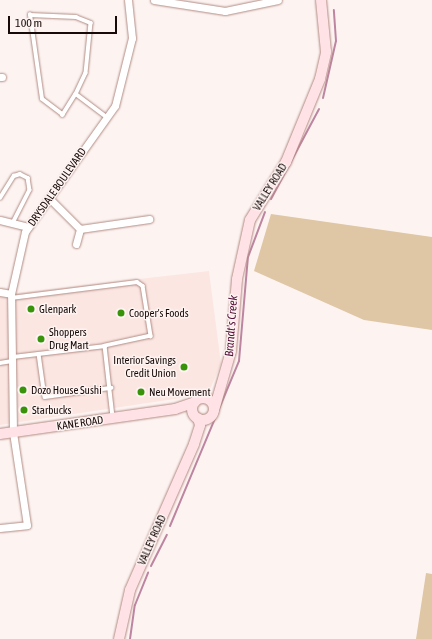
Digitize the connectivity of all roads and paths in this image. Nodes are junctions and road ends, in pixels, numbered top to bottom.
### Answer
1 (128, 0) edge
2 (154, 0) edge
3 (278, 0) edge
4 (321, 0) edge
5 (267, 1) edge
6 (76, 94) junction
7 (107, 117) junction
8 (0, 198) edge
9 (49, 198) junction
10 (149, 219) dead end
11 (0, 220) edge
12 (13, 222) junction
13 (28, 227) junction
14 (80, 229) junction
15 (76, 244) dead end
16 (0, 292) edge
17 (11, 296) junction
18 (105, 346) junction
19 (39, 354) junction
20 (13, 359) junction
21 (0, 363) edge
22 (224, 379) junction
23 (112, 388) junction
24 (198, 400) junction
25 (161, 412) junction
26 (213, 413) junction
27 (196, 417) junction
28 (113, 418) junction
29 (13, 432) junction
30 (0, 434) edge
31 (194, 444) junction
32 (0, 528) edge
33 (119, 639) edge

1 - 7 street, DRYSDALE BOULEVARD
2 - 5 street
3 - 5 street
4 - 22 street, VALLEY ROAD
6 - 6 lane
6 - 7 lane
7 - 9 street, DRYSDALE BOULEVARD
8 - 12 lane
9 - 13 street, DRYSDALE BOULEVARD
9 - 14 street
10 - 14 street
11 - 12 street
12 - 13 street
13 - 17 street, DRYSDALE BOULEVARD
14 - 15 street
16 - 17 street
17 - 18 lane
17 - 20 street, DRYSDALE BOULEVARD
18 - 19 lane
18 - 23 lane
19 - 20 lane
19 - 23 lane
20 - 21 lane
20 - 29 street, DRYSDALE BOULEVARD
22 - 24 street, VALLEY ROAD
22 - 26 street, VALLEY ROAD
23 - 28 lane
24 - 25 street, KANE ROAD
24 - 26 street
24 - 27 street, VALLEY ROAD
25 - 27 street, KANE ROAD
25 - 28 street, KANE ROAD
26 - 27 street
26 - 31 street, VALLEY ROAD
27 - 31 street, VALLEY ROAD
28 - 29 street, KANE ROAD
29 - 30 street, KANE ROAD
29 - 32 street, DRYSDALE BOULEVARD
31 - 33 street, VALLEY ROAD

